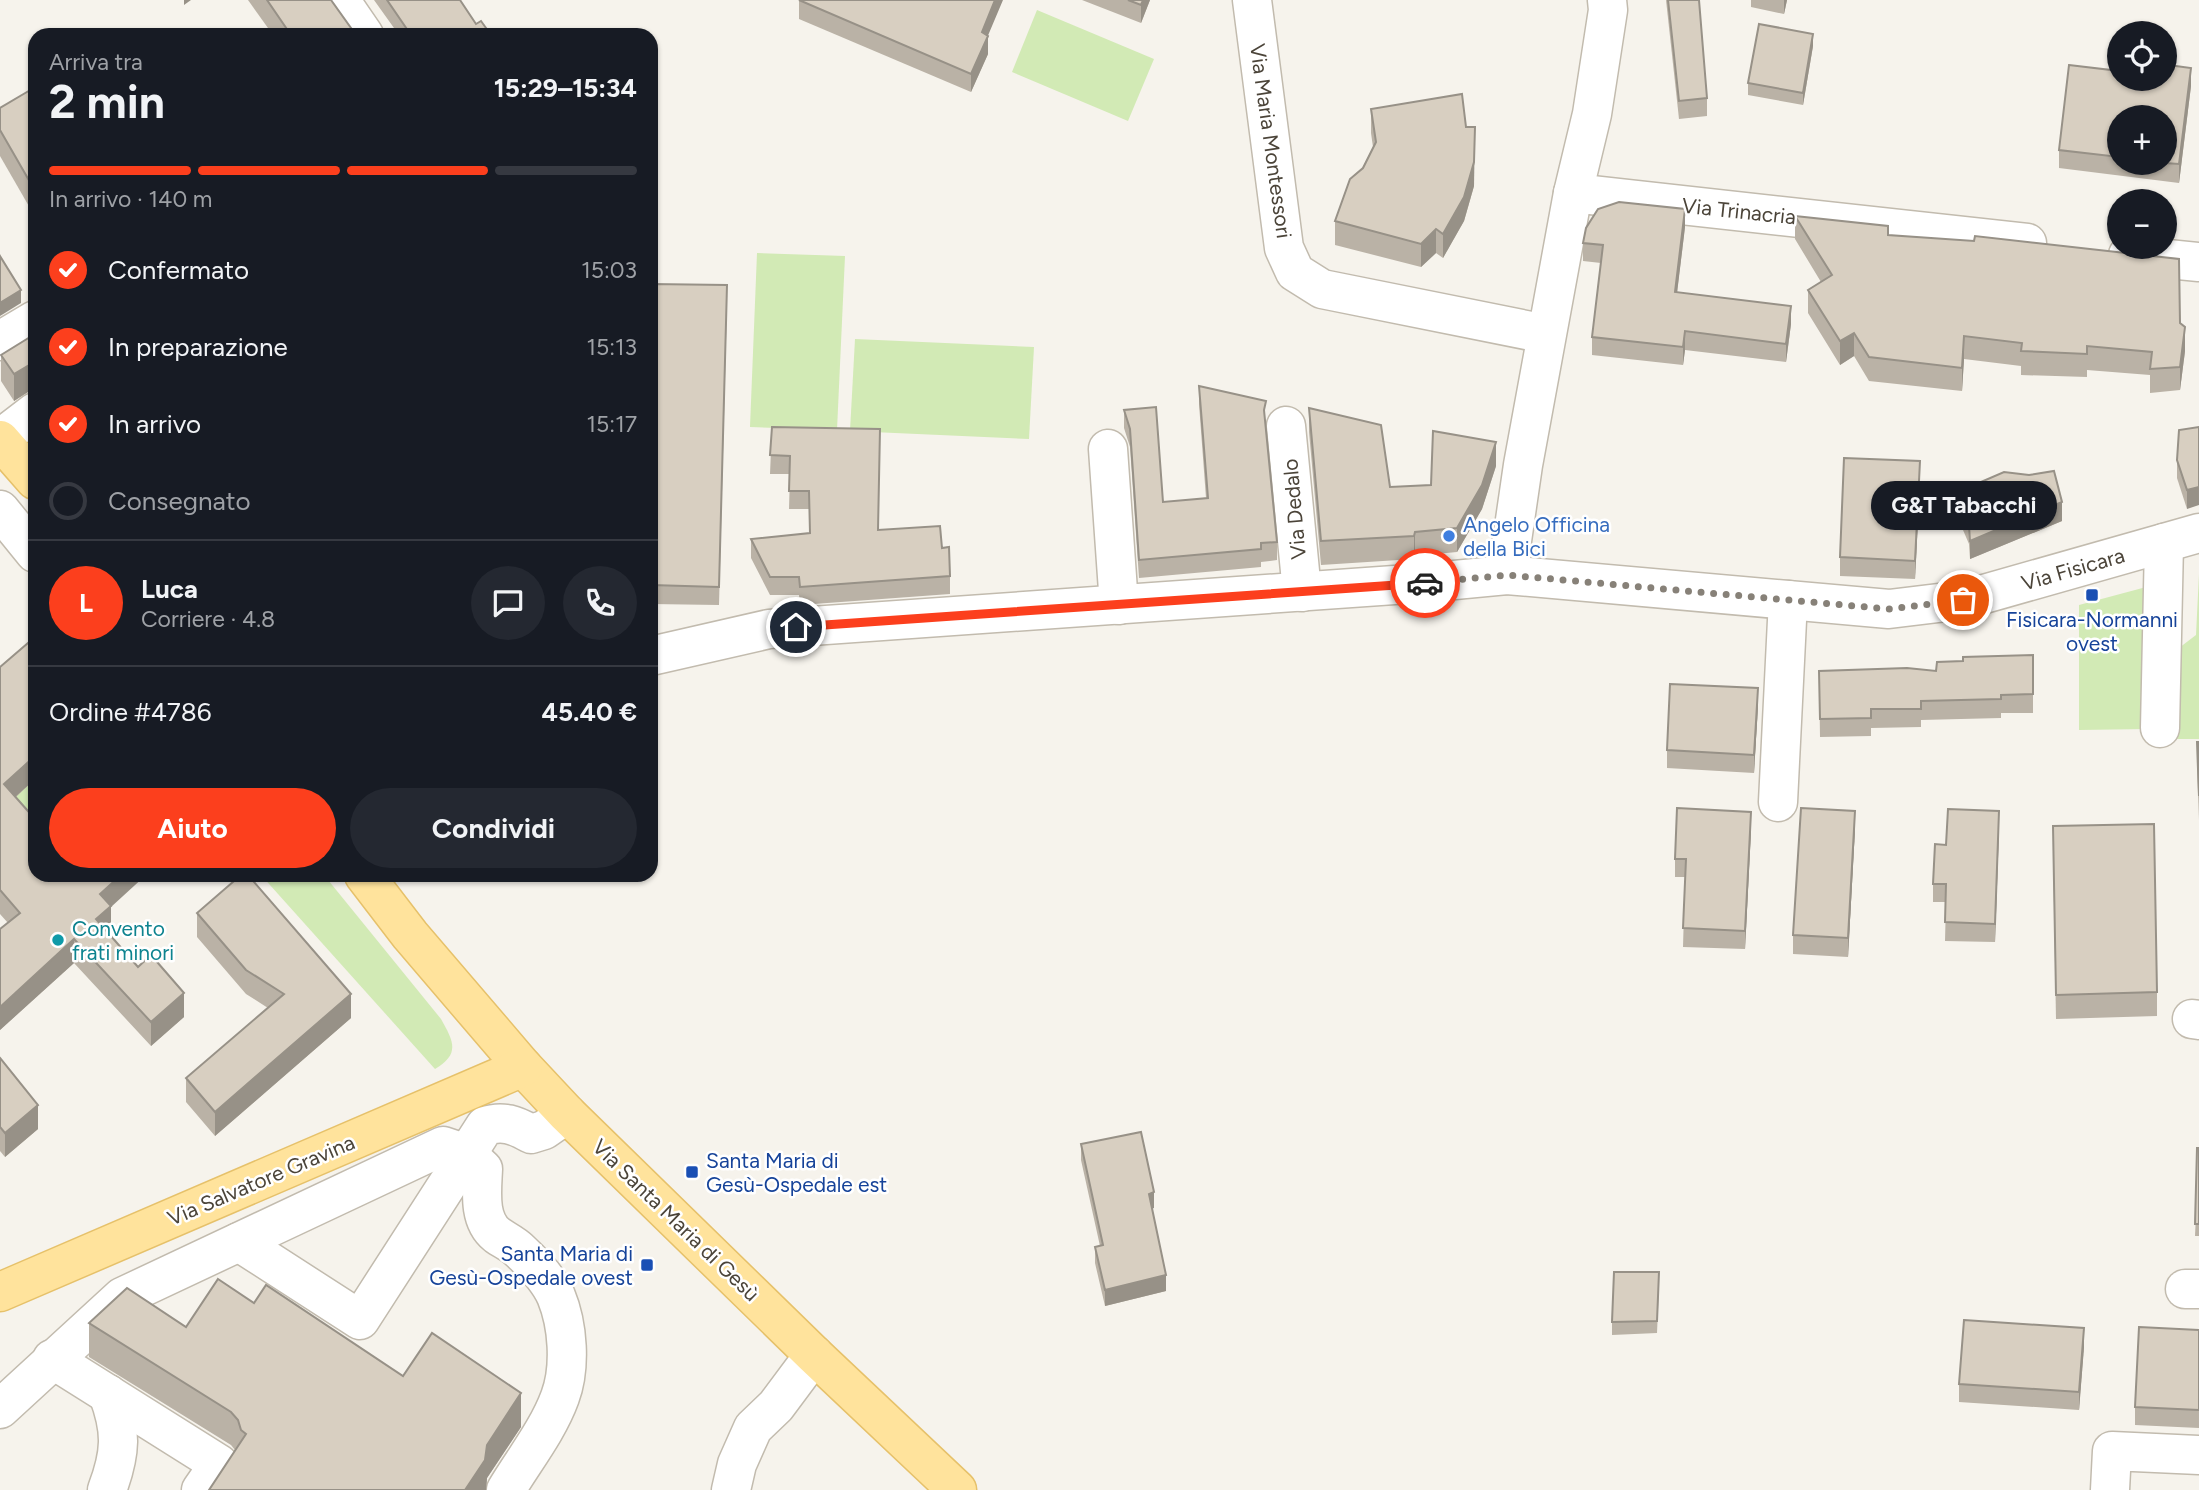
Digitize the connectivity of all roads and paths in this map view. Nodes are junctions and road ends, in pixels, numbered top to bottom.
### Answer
1 (340, 0) edge
2 (1252, 0) edge
3 (1607, 0) edge
4 (359, 28) edge
5 (1573, 193) junction
6 (2199, 262) edge
7 (28, 324) edge
8 (0, 341) edge
9 (1545, 347) junction
10 (28, 417) edge
11 (1286, 426) dead end
12 (0, 439) edge
13 (1108, 449) dead end
14 (28, 473) edge
15 (0, 510) edge
16 (2181, 538) edge
17 (28, 544) edge
18 (1507, 575) junction
19 (1302, 592) junction
20 (1788, 600) junction
21 (1119, 605) junction
22 (658, 654) edge
23 (2160, 728) dead end
24 (1778, 802) dead end
25 (359, 882) edge
26 (369, 882) edge
27 (410, 935) junction
28 (523, 1067) junction
29 (567, 1114) junction
30 (467, 1154) junction
31 (239, 1242) junction
32 (1, 1290) edge
33 (814, 1355) junction
34 (52, 1359) junction
35 (108, 1394) junction
36 (0, 1409) edge
37 (0, 1420) edge
38 (2199, 1455) edge
39 (732, 1489) edge
40 (107, 1490) edge
41 (201, 1490) edge
42 (506, 1490) edge
43 (957, 1490) edge
44 (2110, 1490) edge

1 - 4 street
2 - 9 street, Via Maria Montessori
3 - 5 street
5 - 6 street, Via Trinacria
5 - 9 street
7 - 8 street
9 - 18 street
10 - 12 street
11 - 19 street, Via Dedalo
12 - 14 main road
13 - 21 street
15 - 17 street
16 - 20 street, Via Fisicara
16 - 23 street
18 - 19 street, Via Fisicara
18 - 20 street, Via Fisicara
19 - 21 street, Via Fisicara
20 - 24 street
21 - 22 street, Via Fisicara
25 - 27 main road
26 - 27 main road
27 - 28 main road, Via Santa Maria di Gesù
28 - 29 main road, Via Santa Maria di Gesù
28 - 32 main road, Via Salvatore Gravina
29 - 30 street
29 - 33 main road, Via Santa Maria di Gesù
30 - 31 street
30 - 31 street
30 - 42 street
31 - 34 street
33 - 39 street
33 - 43 main road, Via Santa Maria di Gesù
34 - 35 street
34 - 36 street
34 - 37 street
35 - 40 street
35 - 41 street
38 - 44 street

